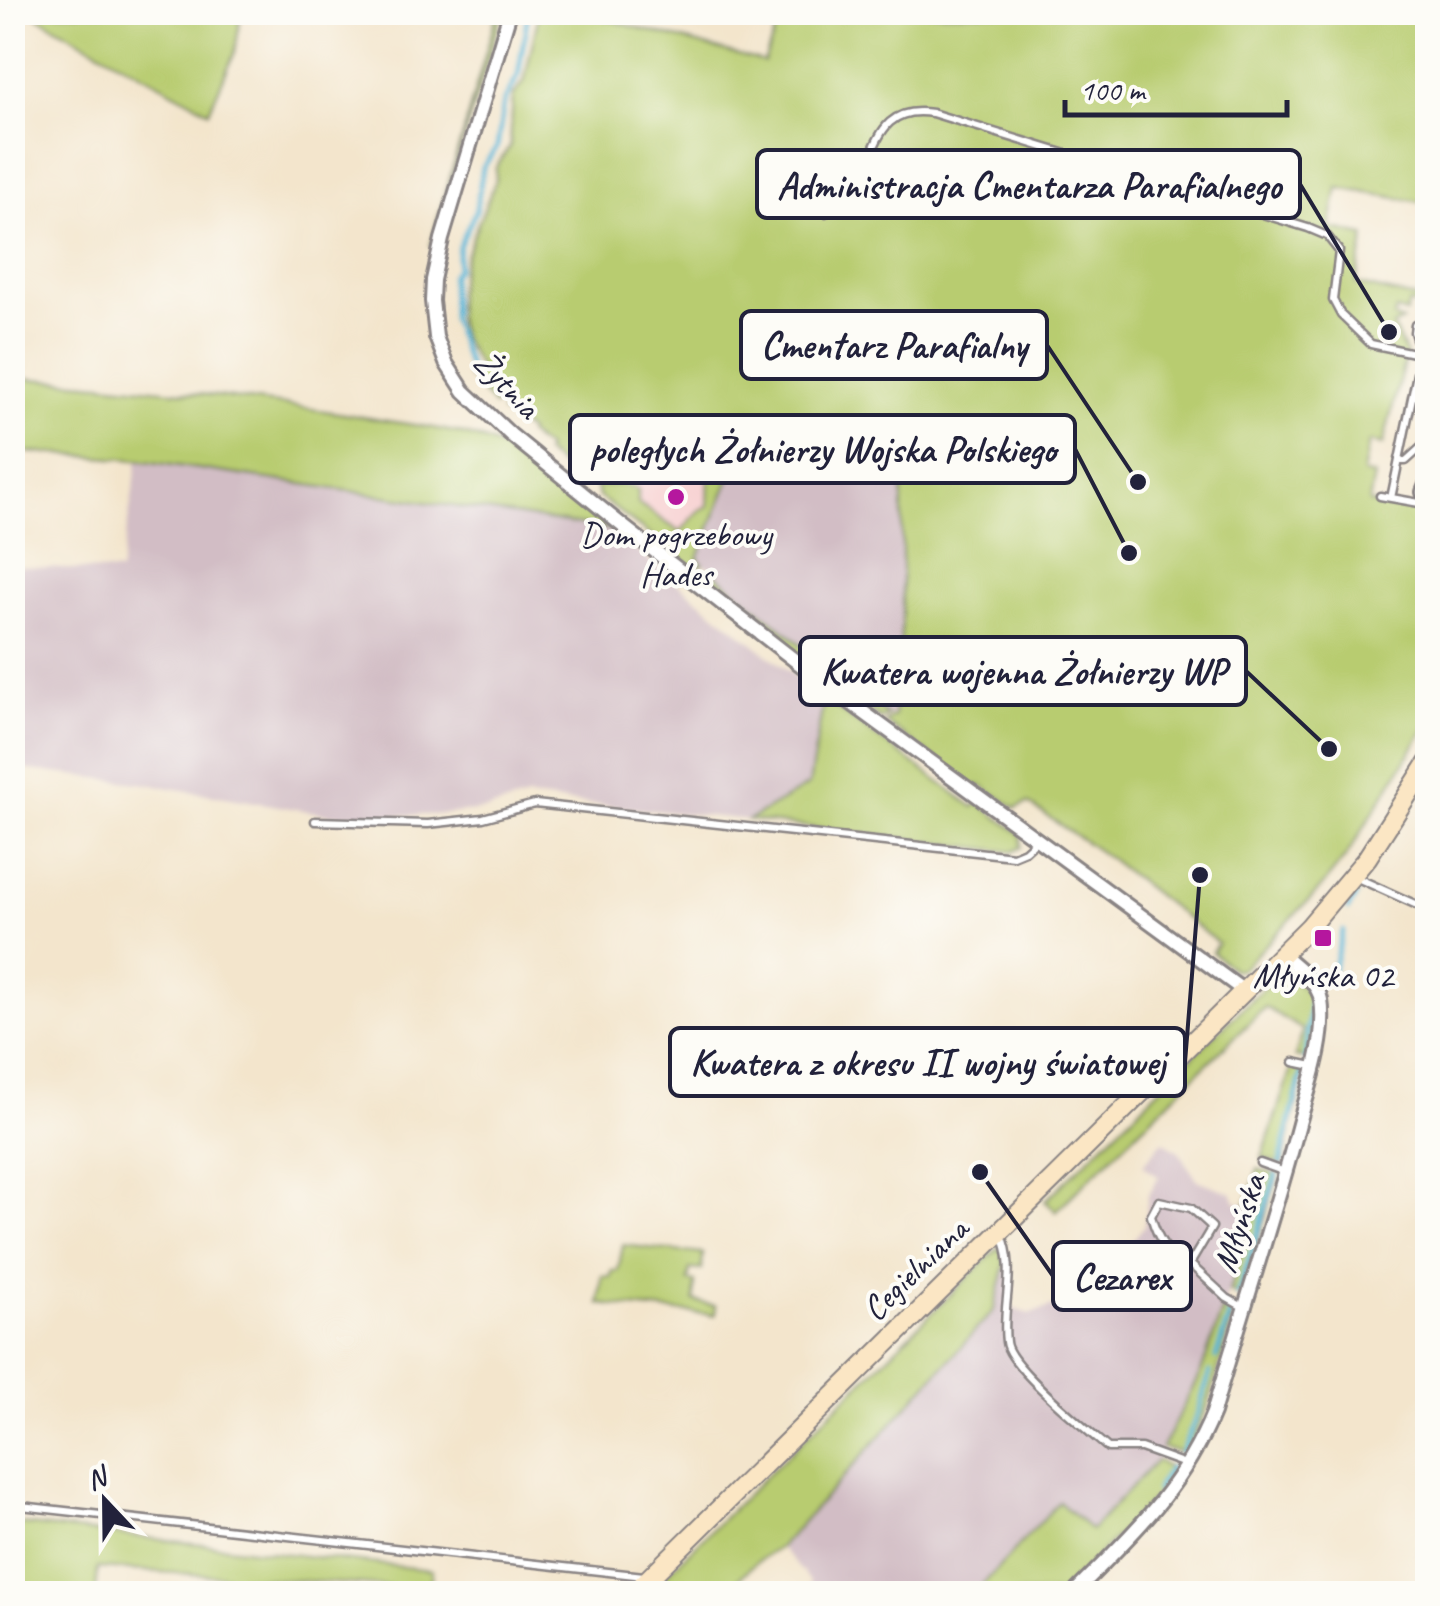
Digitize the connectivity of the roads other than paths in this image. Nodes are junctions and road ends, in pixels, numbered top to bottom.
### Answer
1 (510, 12) edge
2 (826, 213) dead end
3 (1428, 322) edge
4 (1424, 356) edge
5 (1428, 441) edge
6 (1399, 461) junction
7 (1428, 480) edge
8 (1380, 496) dead end
9 (1391, 498) junction
10 (1426, 504) edge
11 (1428, 763) edge
12 (314, 821) dead end
13 (1038, 839) junction
14 (1354, 876) junction
15 (1428, 910) edge
16 (1282, 954) junction
17 (1244, 990) junction
18 (1294, 1062) dead end
19 (1314, 1066) junction
20 (1260, 1163) dead end
21 (1286, 1173) junction
22 (1000, 1231) junction
23 (1190, 1264) junction
24 (1243, 1306) junction
25 (1189, 1466) junction
26 (12, 1505) edge
27 (650, 1577) junction
28 (633, 1594) edge
29 (1072, 1594) edge

1 - 13 street, Żytnia
2 - 4 lane
3 - 4 lane
4 - 6 lane
5 - 6 lane
6 - 9 lane
7 - 10 street
8 - 9 lane
9 - 10 lane
11 - 14 street, Cegielniana
12 - 13 lane
13 - 17 street, Żytnia
14 - 15 lane
14 - 16 street, Cegielniana
16 - 17 street, Cegielniana
16 - 19 street, Młyńska
17 - 22 street, Cegielniana
18 - 19 lane
19 - 21 street, Młyńska
20 - 21 lane
21 - 24 street, Młyńska
22 - 25 lane
22 - 27 street, Cegielniana
23 - 23 lane
23 - 24 lane
24 - 25 street, Młyńska
25 - 29 street, Młyńska
26 - 27 lane
27 - 28 street, Cegielniana

